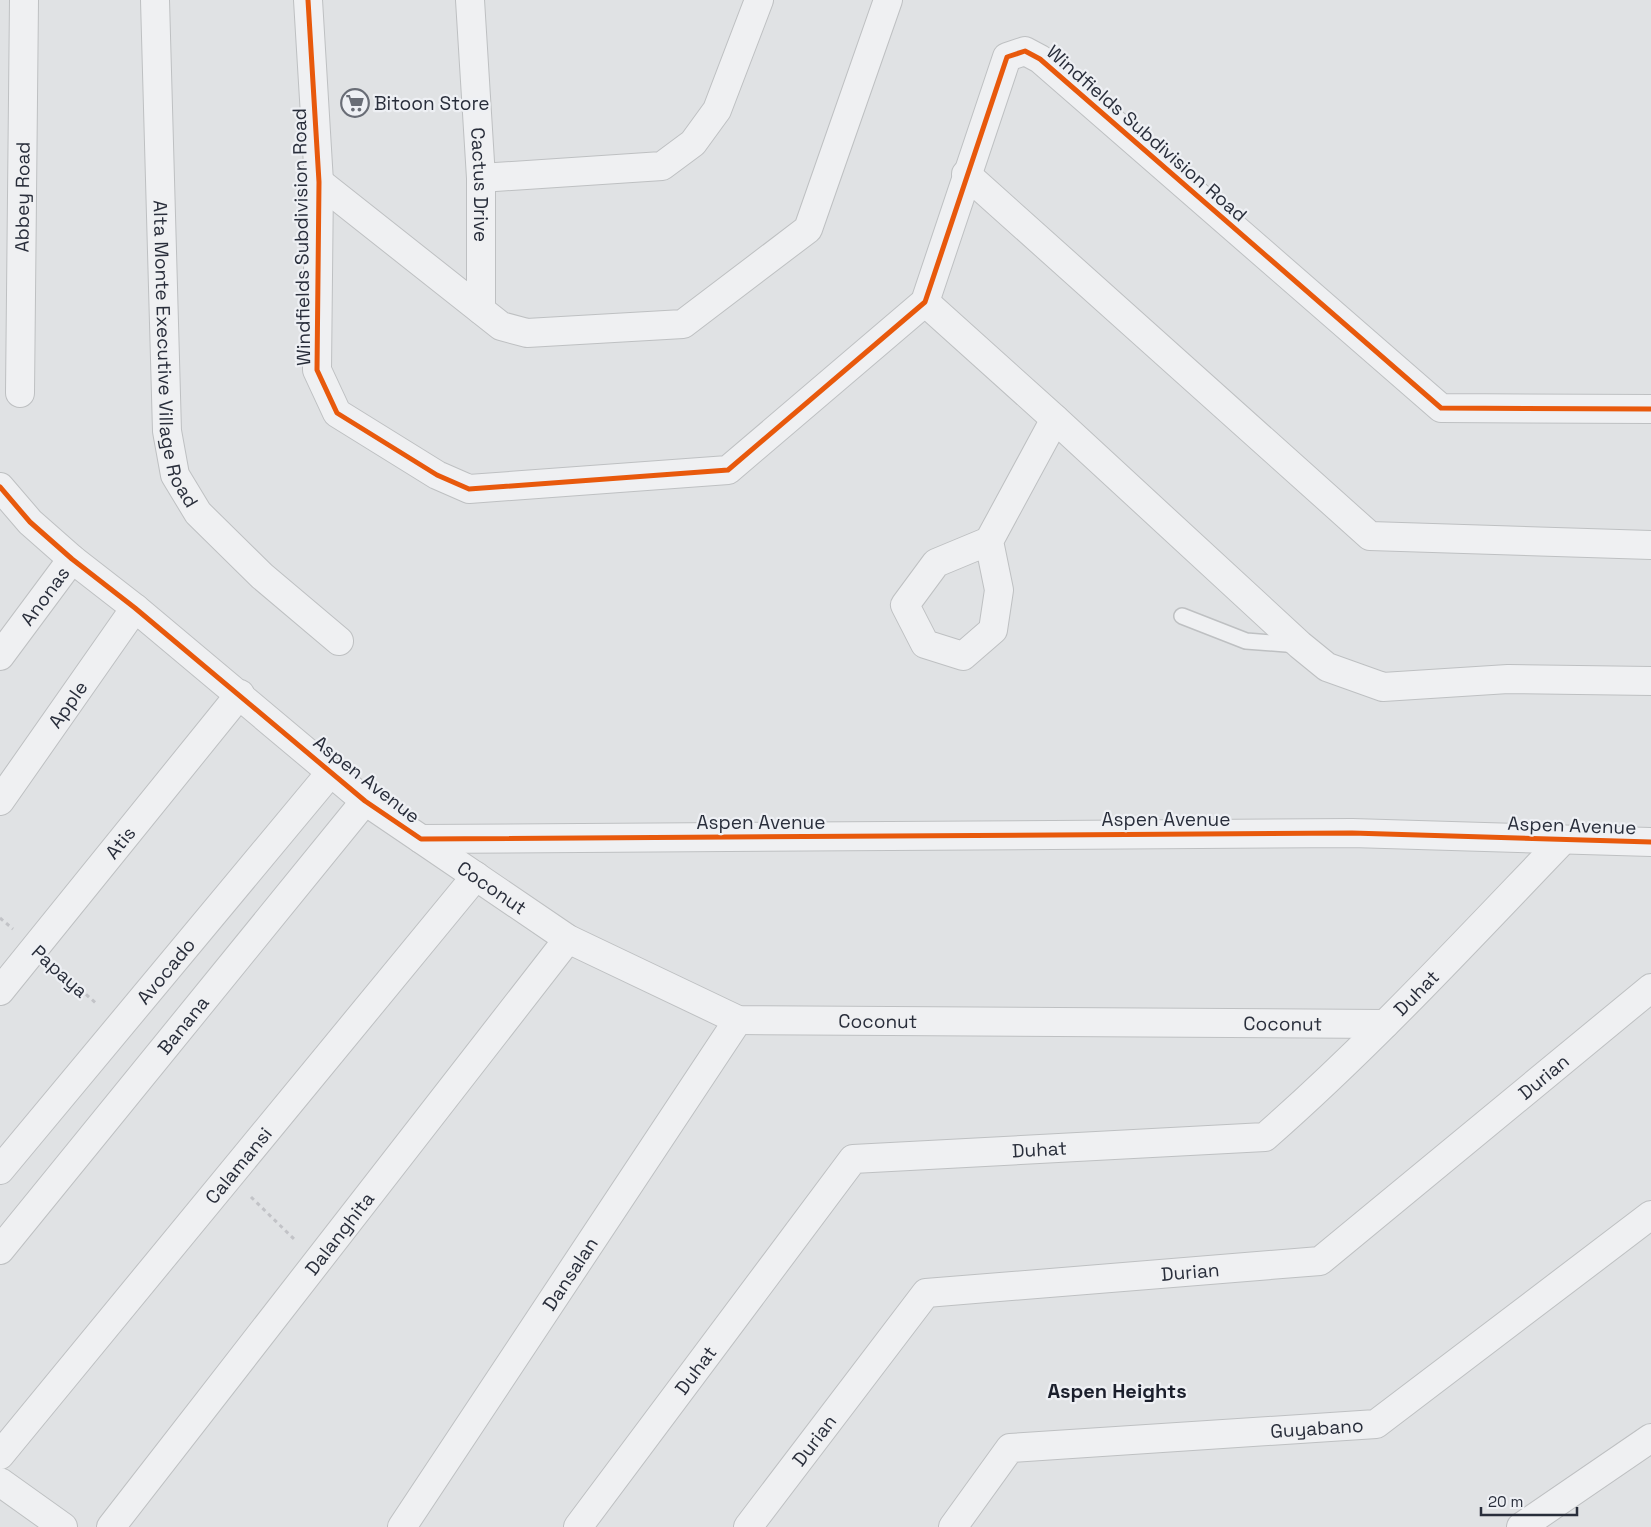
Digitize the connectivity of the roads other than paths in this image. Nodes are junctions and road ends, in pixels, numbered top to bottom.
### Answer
1 (24, 0) edge
2 (155, 0) edge
3 (308, 0) edge
4 (470, 0) edge
5 (759, 0) edge
6 (888, 0) edge
7 (966, 174) junction
8 (481, 178) junction
9 (319, 182) junction
10 (925, 302) junction
11 (481, 310) junction
12 (20, 393) dead end
13 (1651, 409) edge
14 (1055, 418) junction
15 (0, 487) edge
16 (989, 541) dead end
17 (1651, 545) edge
18 (72, 559) junction
19 (136, 608) junction
20 (1182, 616) dead end
21 (340, 641) dead end
22 (1300, 645) junction
23 (0, 656) edge
24 (1651, 681) edge
25 (240, 694) junction
26 (331, 772) junction
27 (0, 801) edge
28 (365, 801) junction
29 (421, 839) junction
30 (1563, 840) junction
31 (1651, 842) edge
32 (476, 876) junction
33 (568, 939) junction
34 (1651, 988) edge
35 (0, 991) edge
36 (738, 1020) junction
37 (1385, 1024) junction
38 (0, 1170) edge
39 (1651, 1215) edge
40 (0, 1250) edge
41 (1651, 1438) edge
42 (0, 1455) edge
43 (0, 1482) edge
44 (63, 1527) edge
45 (111, 1527) edge
46 (402, 1527) edge
47 (578, 1527) edge
48 (748, 1527) edge
49 (953, 1527) edge
50 (1521, 1527) edge

1 - 12 street, Abbey Road
2 - 21 street, Alta Monte Executive Village Road
3 - 9 street, Windfields Subdivision Road
4 - 8 street, Cactus Drive
5 - 8 street
6 - 11 street
7 - 10 street, Windfields Subdivision Road
7 - 13 street, Windfields Subdivision Road
7 - 17 street
8 - 11 street, Cactus Drive
9 - 10 street, Windfields Subdivision Road
9 - 11 street
10 - 14 street
14 - 16 street
14 - 22 street
15 - 18 street, Aspen Avenue
18 - 19 street, Aspen Avenue
18 - 23 street, Anonas
19 - 25 street, Aspen Avenue
19 - 27 street, Apple
20 - 22 lane
22 - 24 street
25 - 26 street, Aspen Avenue
25 - 35 street, Atis
26 - 28 street, Aspen Avenue
26 - 38 street, Avocado
28 - 29 street, Aspen Avenue
28 - 40 street, Banana
29 - 30 street, Aspen Avenue
29 - 32 street, Coconut
30 - 31 street, Aspen Avenue
30 - 37 street, Duhat
32 - 33 street, Coconut
32 - 42 street, Calamansi
33 - 36 street, Coconut
33 - 45 street, Dalanghita
34 - 48 street, Durian
36 - 37 street, Coconut
36 - 46 street, Dansalan
37 - 47 street, Duhat
39 - 49 street, Guyabano
41 - 50 street
43 - 44 street

